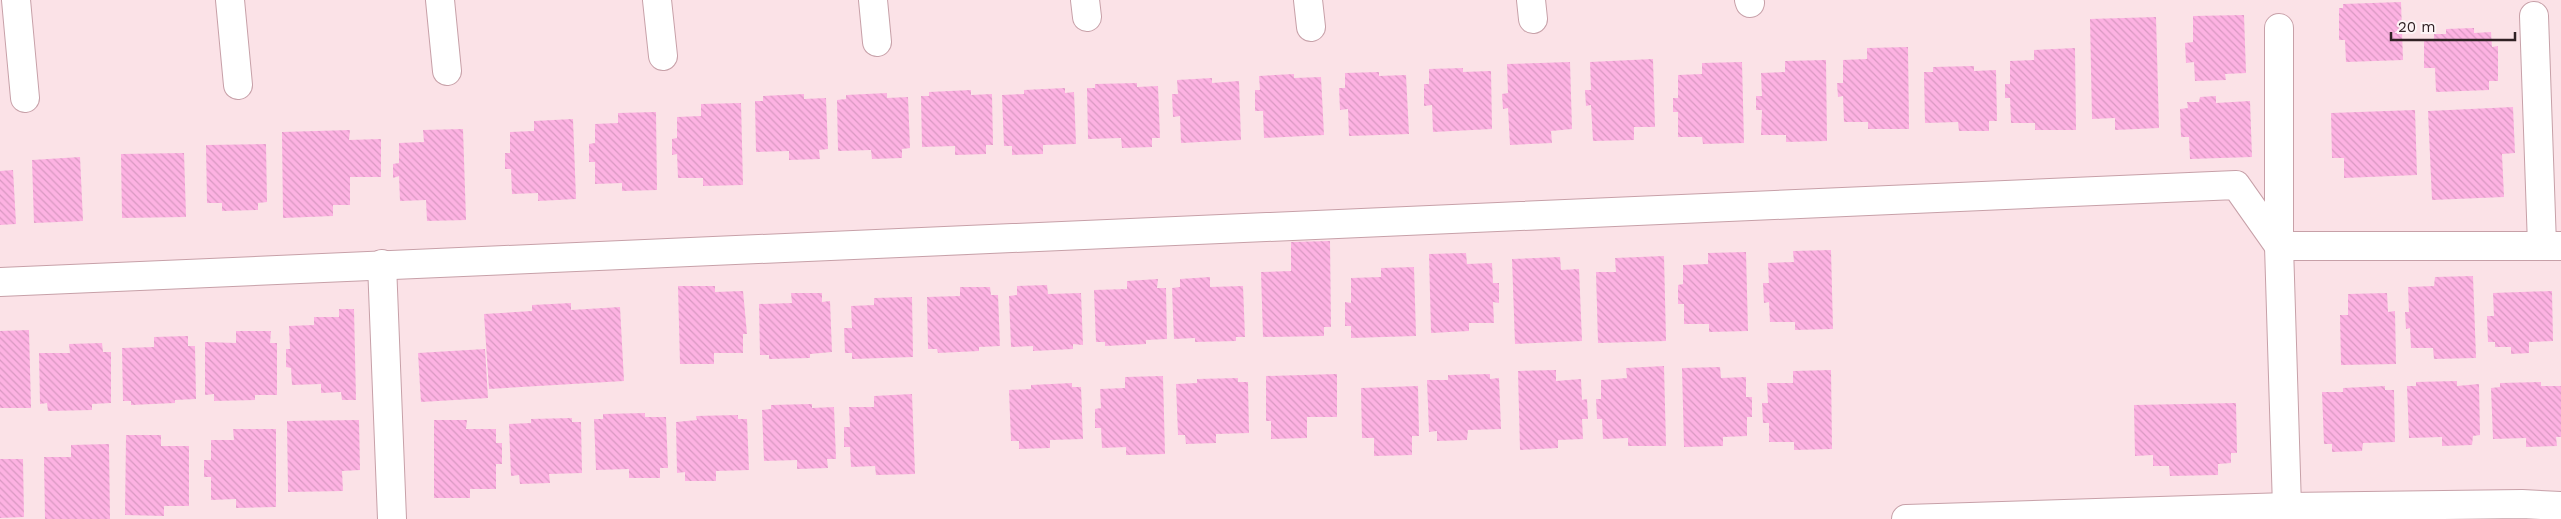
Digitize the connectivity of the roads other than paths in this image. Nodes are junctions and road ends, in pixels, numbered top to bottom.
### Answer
1 (16, 0) edge
2 (230, 0) edge
3 (440, 0) edge
4 (656, 0) edge
5 (873, 0) edge
6 (1308, 0) edge
7 (2534, 16) dead end
8 (1311, 26) dead end
9 (2279, 28) dead end
10 (877, 42) dead end
11 (663, 56) dead end
12 (447, 71) dead end
13 (238, 85) dead end
14 (25, 98) dead end
15 (2279, 246) junction
16 (2552, 246) edge
17 (382, 264) junction
18 (0, 282) edge
19 (2287, 506) junction
20 (2561, 506) edge
21 (392, 519) edge
22 (1906, 519) edge

1 - 14 street
2 - 13 street
3 - 12 street
4 - 11 street
5 - 10 street
6 - 8 street
7 - 16 street
9 - 15 street
15 - 16 street
15 - 17 street
15 - 19 street
17 - 18 street
17 - 21 street
19 - 20 street
19 - 22 street

